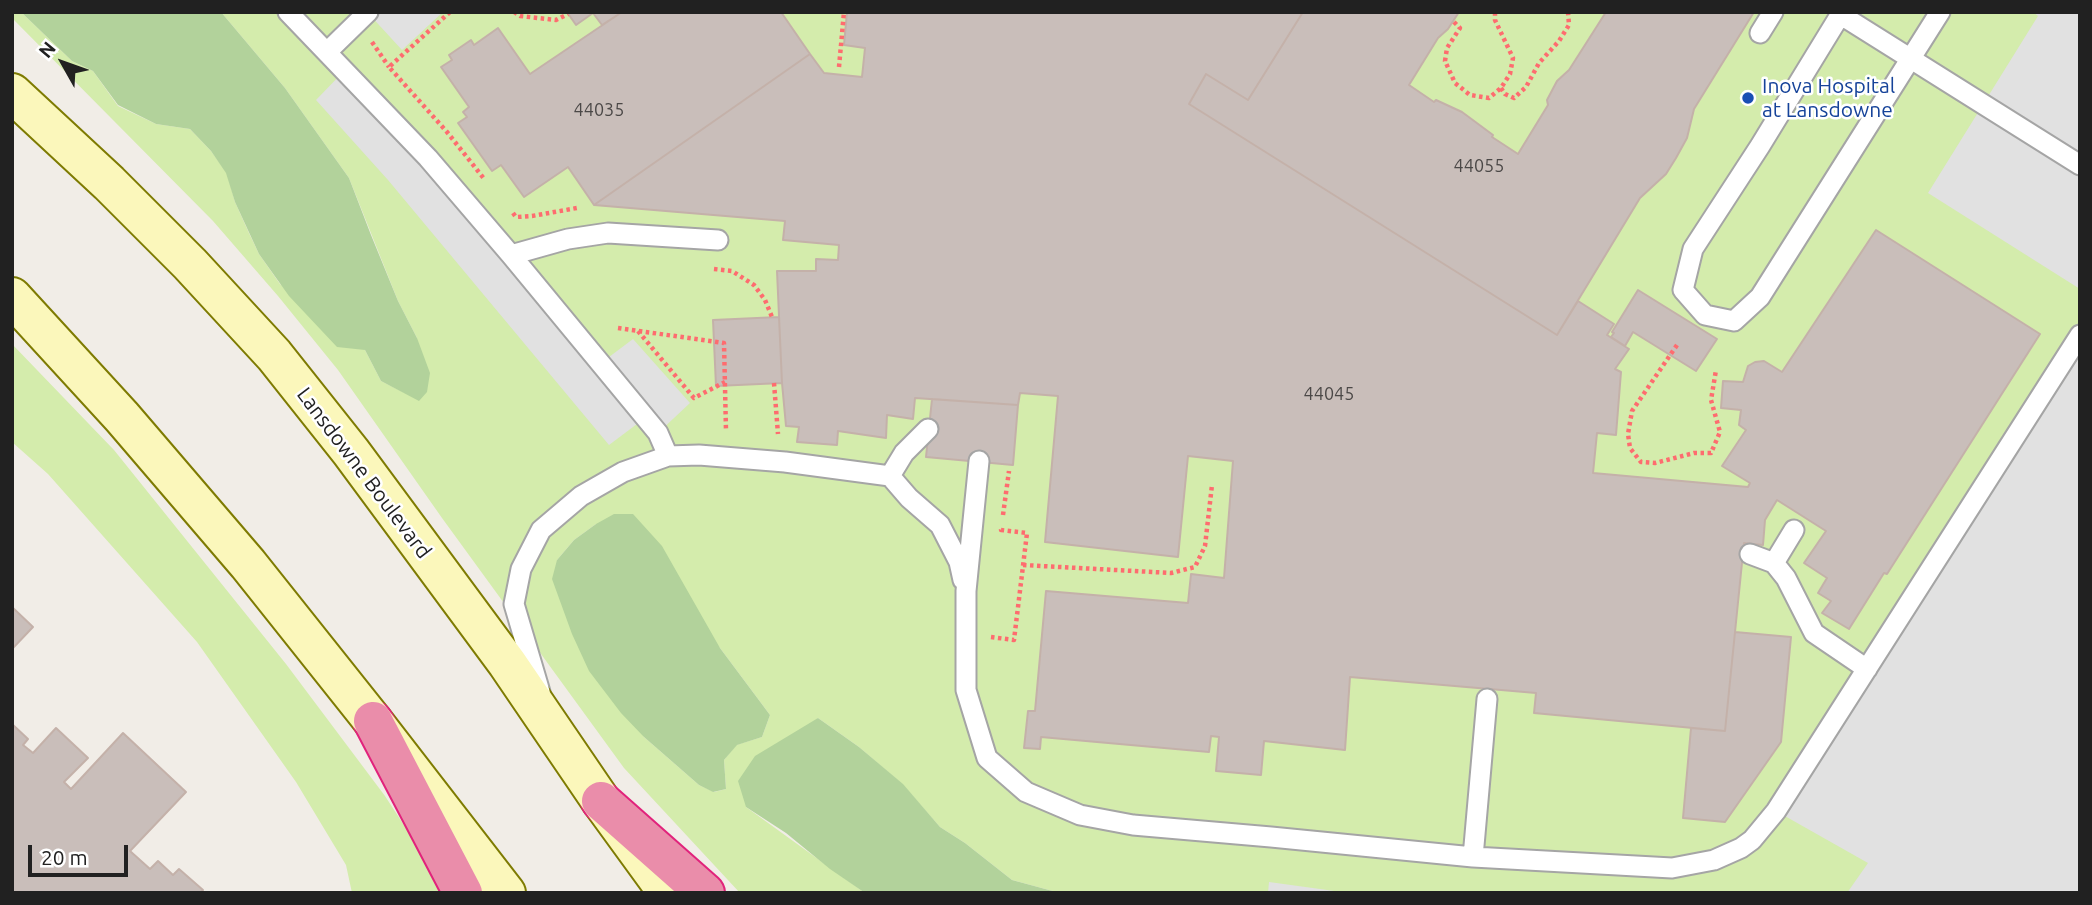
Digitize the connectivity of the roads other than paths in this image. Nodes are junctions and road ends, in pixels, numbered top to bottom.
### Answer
1 (288, 12) edge
2 (368, 12) edge
3 (1773, 12) edge
4 (1940, 12) edge
5 (1842, 14) edge
6 (1760, 33) dead end
7 (327, 52) junction
8 (1910, 58) junction
9 (12, 93) edge
10 (2080, 165) edge
11 (718, 240) dead end
12 (511, 255) junction
13 (12, 297) edge
14 (2080, 335) edge
15 (928, 429) dead end
16 (668, 456) junction
17 (979, 461) dead end
18 (890, 476) junction
19 (1794, 530) dead end
20 (1750, 554) dead end
21 (1774, 563) junction
22 (966, 592) junction
23 (1867, 669) junction
24 (1487, 699) dead end
25 (373, 721) junction
26 (551, 728) junction
27 (601, 802) junction
28 (1473, 858) junction
29 (463, 893) edge
30 (506, 893) edge
31 (668, 893) edge
32 (705, 893) edge

1 - 7 lane
2 - 7 lane
3 - 6 lane
4 - 8 lane
5 - 8 lane
5 - 8 lane
7 - 12 lane
8 - 10 lane
9 - 26 main road, Lansdowne Boulevard
11 - 12 lane
12 - 16 lane
13 - 25 main road
14 - 23 lane
15 - 18 lane
16 - 18 lane
16 - 26 lane
17 - 22 lane
18 - 22 lane
19 - 21 lane
20 - 21 lane
21 - 23 lane
22 - 28 lane
23 - 28 lane
24 - 28 lane
25 - 29 highway
25 - 30 main road
26 - 27 main road, Lansdowne Boulevard
27 - 31 main road, Lansdowne Boulevard
27 - 32 highway

